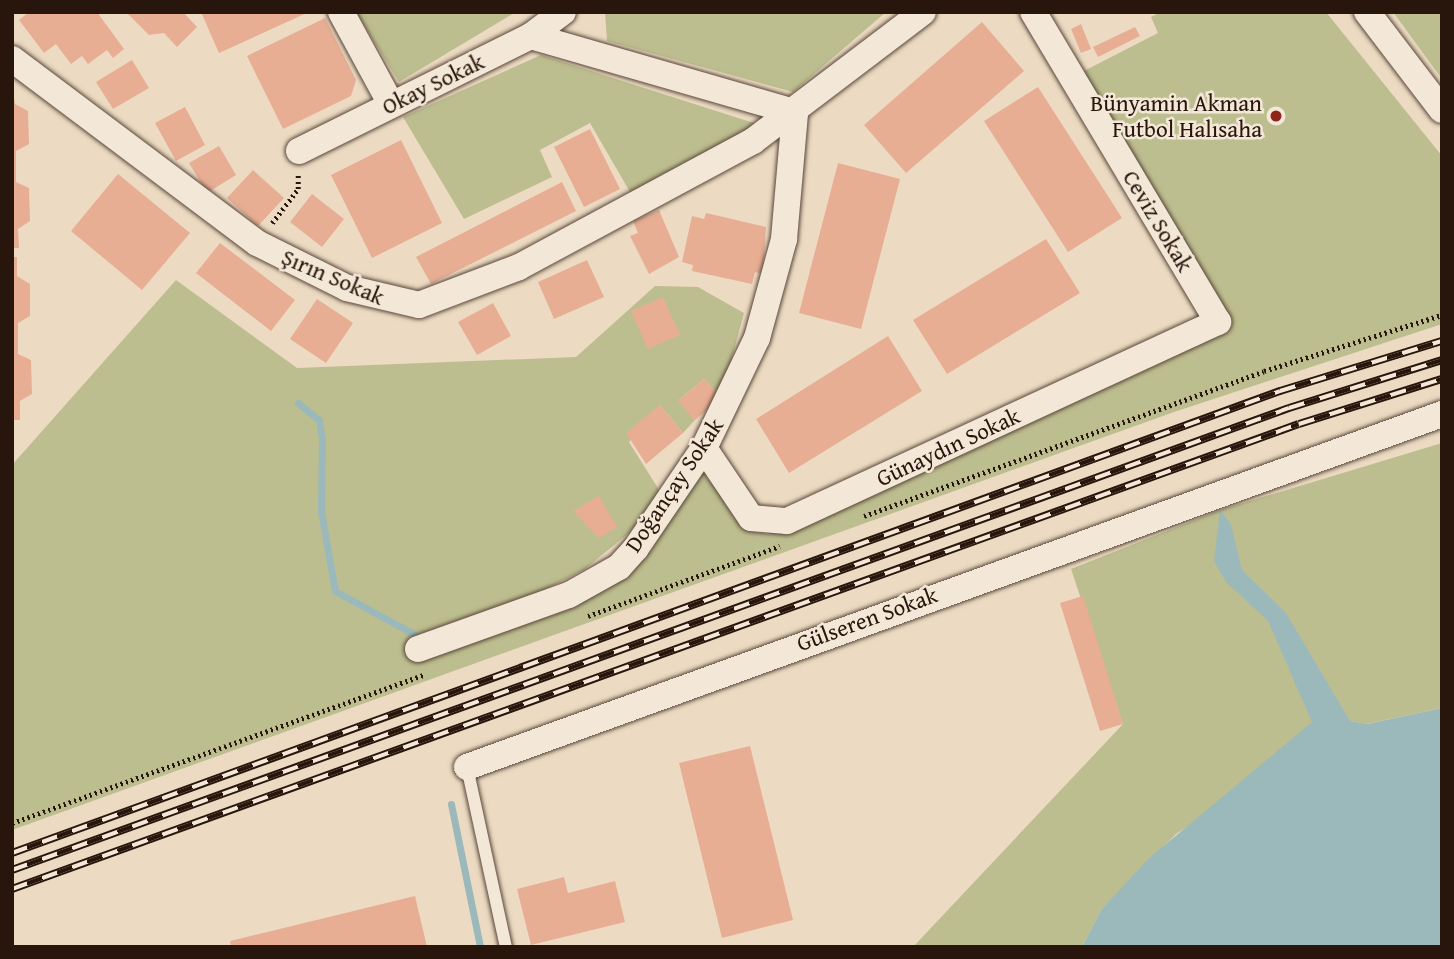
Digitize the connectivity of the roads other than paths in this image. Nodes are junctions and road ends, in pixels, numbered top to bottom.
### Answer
1 (341, 12) edge
2 (563, 12) edge
3 (923, 12) edge
4 (1033, 12) edge
5 (1367, 12) edge
6 (531, 36) junction
7 (12, 59) edge
8 (391, 104) junction
9 (1442, 110) edge
10 (795, 112) junction
11 (299, 150) dead end
12 (1218, 322) joint
13 (1442, 414) edge
14 (705, 448) junction
15 (418, 649) dead end
16 (467, 766) joint
17 (506, 947) edge

1 - 8 street
2 - 6 street, Okay Sokak
3 - 10 street, Şırın Sokak
4 - 12 street, Ceviz Sokak
5 - 9 street
6 - 8 street, Okay Sokak
6 - 10 street
7 - 10 street, Şırın Sokak
8 - 11 street, Okay Sokak
10 - 14 street, Doğançay Sokak
12 - 14 street, Günaydın Sokak
13 - 16 street, Gülseren Sokak
14 - 15 street, Doğançay Sokak
16 - 17 lane, Gülseren Sokak

